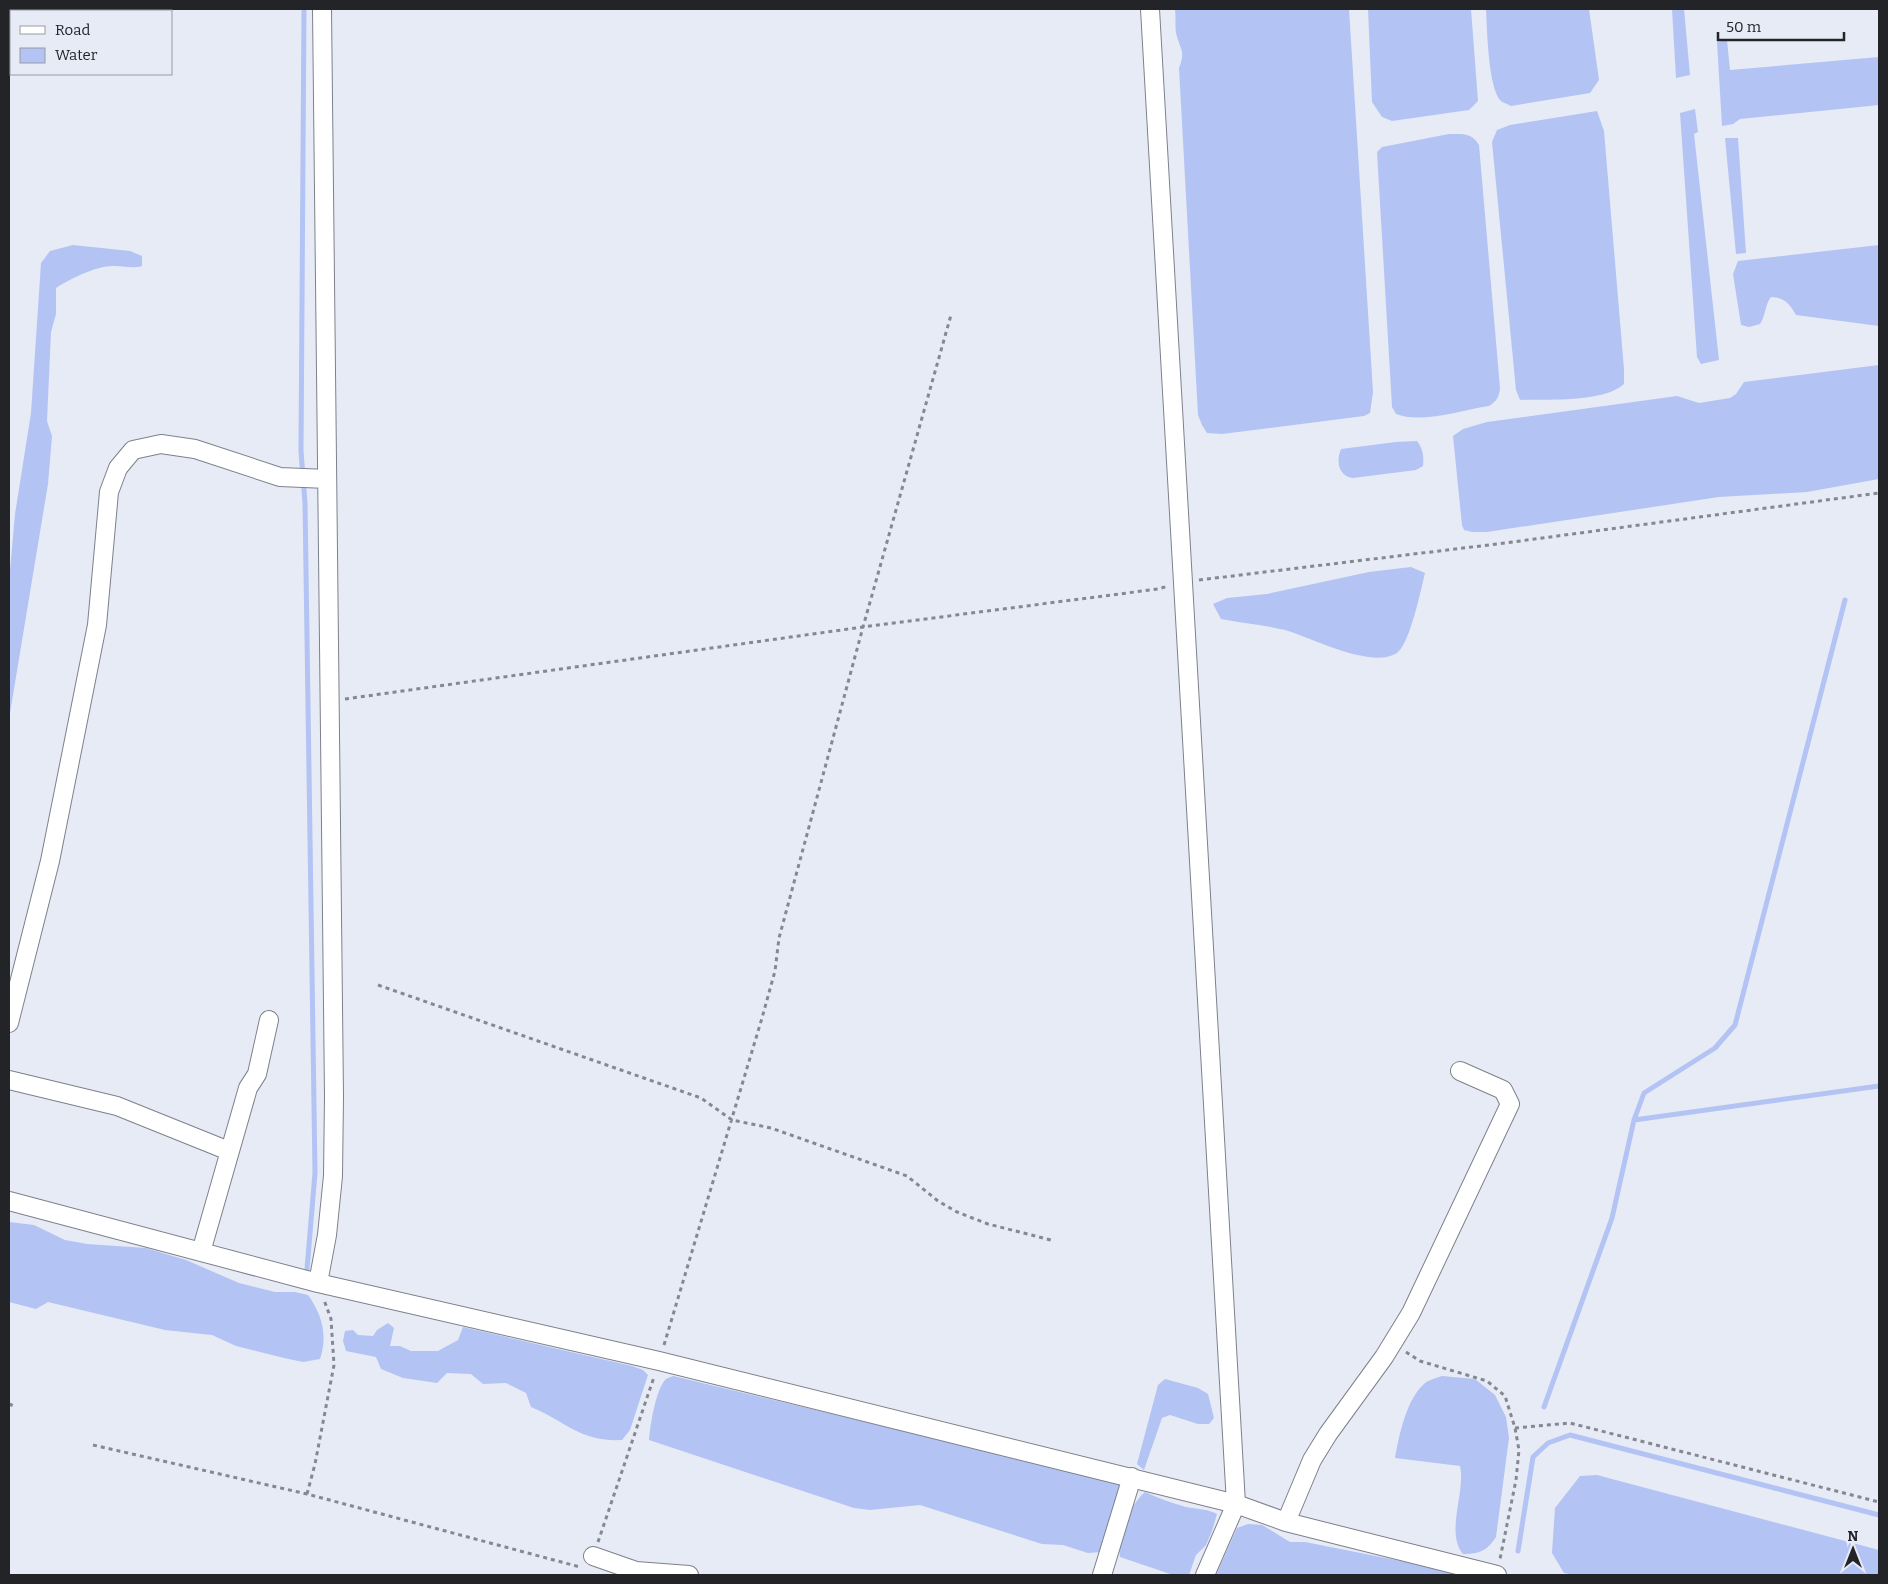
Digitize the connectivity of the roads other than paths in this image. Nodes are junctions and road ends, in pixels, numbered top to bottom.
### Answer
1 (322, 9) edge
2 (1150, 9) edge
3 (311, 478) junction
4 (269, 1020) dead end
5 (9, 1023) edge
6 (1460, 1071) dead end
7 (9, 1080) edge
8 (229, 1151) junction
9 (9, 1201) edge
10 (201, 1252) junction
11 (318, 1283) junction
12 (1132, 1477) junction
13 (1236, 1504) junction
14 (1286, 1522) junction
15 (590, 1563) road end
16 (689, 1575) edge
17 (1102, 1575) edge
18 (1205, 1575) edge
19 (1497, 1575) edge

1 - 3 street
2 - 13 street
3 - 5 street
3 - 11 street
4 - 8 street
6 - 14 street
7 - 8 street
8 - 10 street
9 - 10 street
10 - 11 street
11 - 12 street
12 - 13 street
12 - 17 street
13 - 14 street
13 - 18 street
14 - 19 street
15 - 16 street

